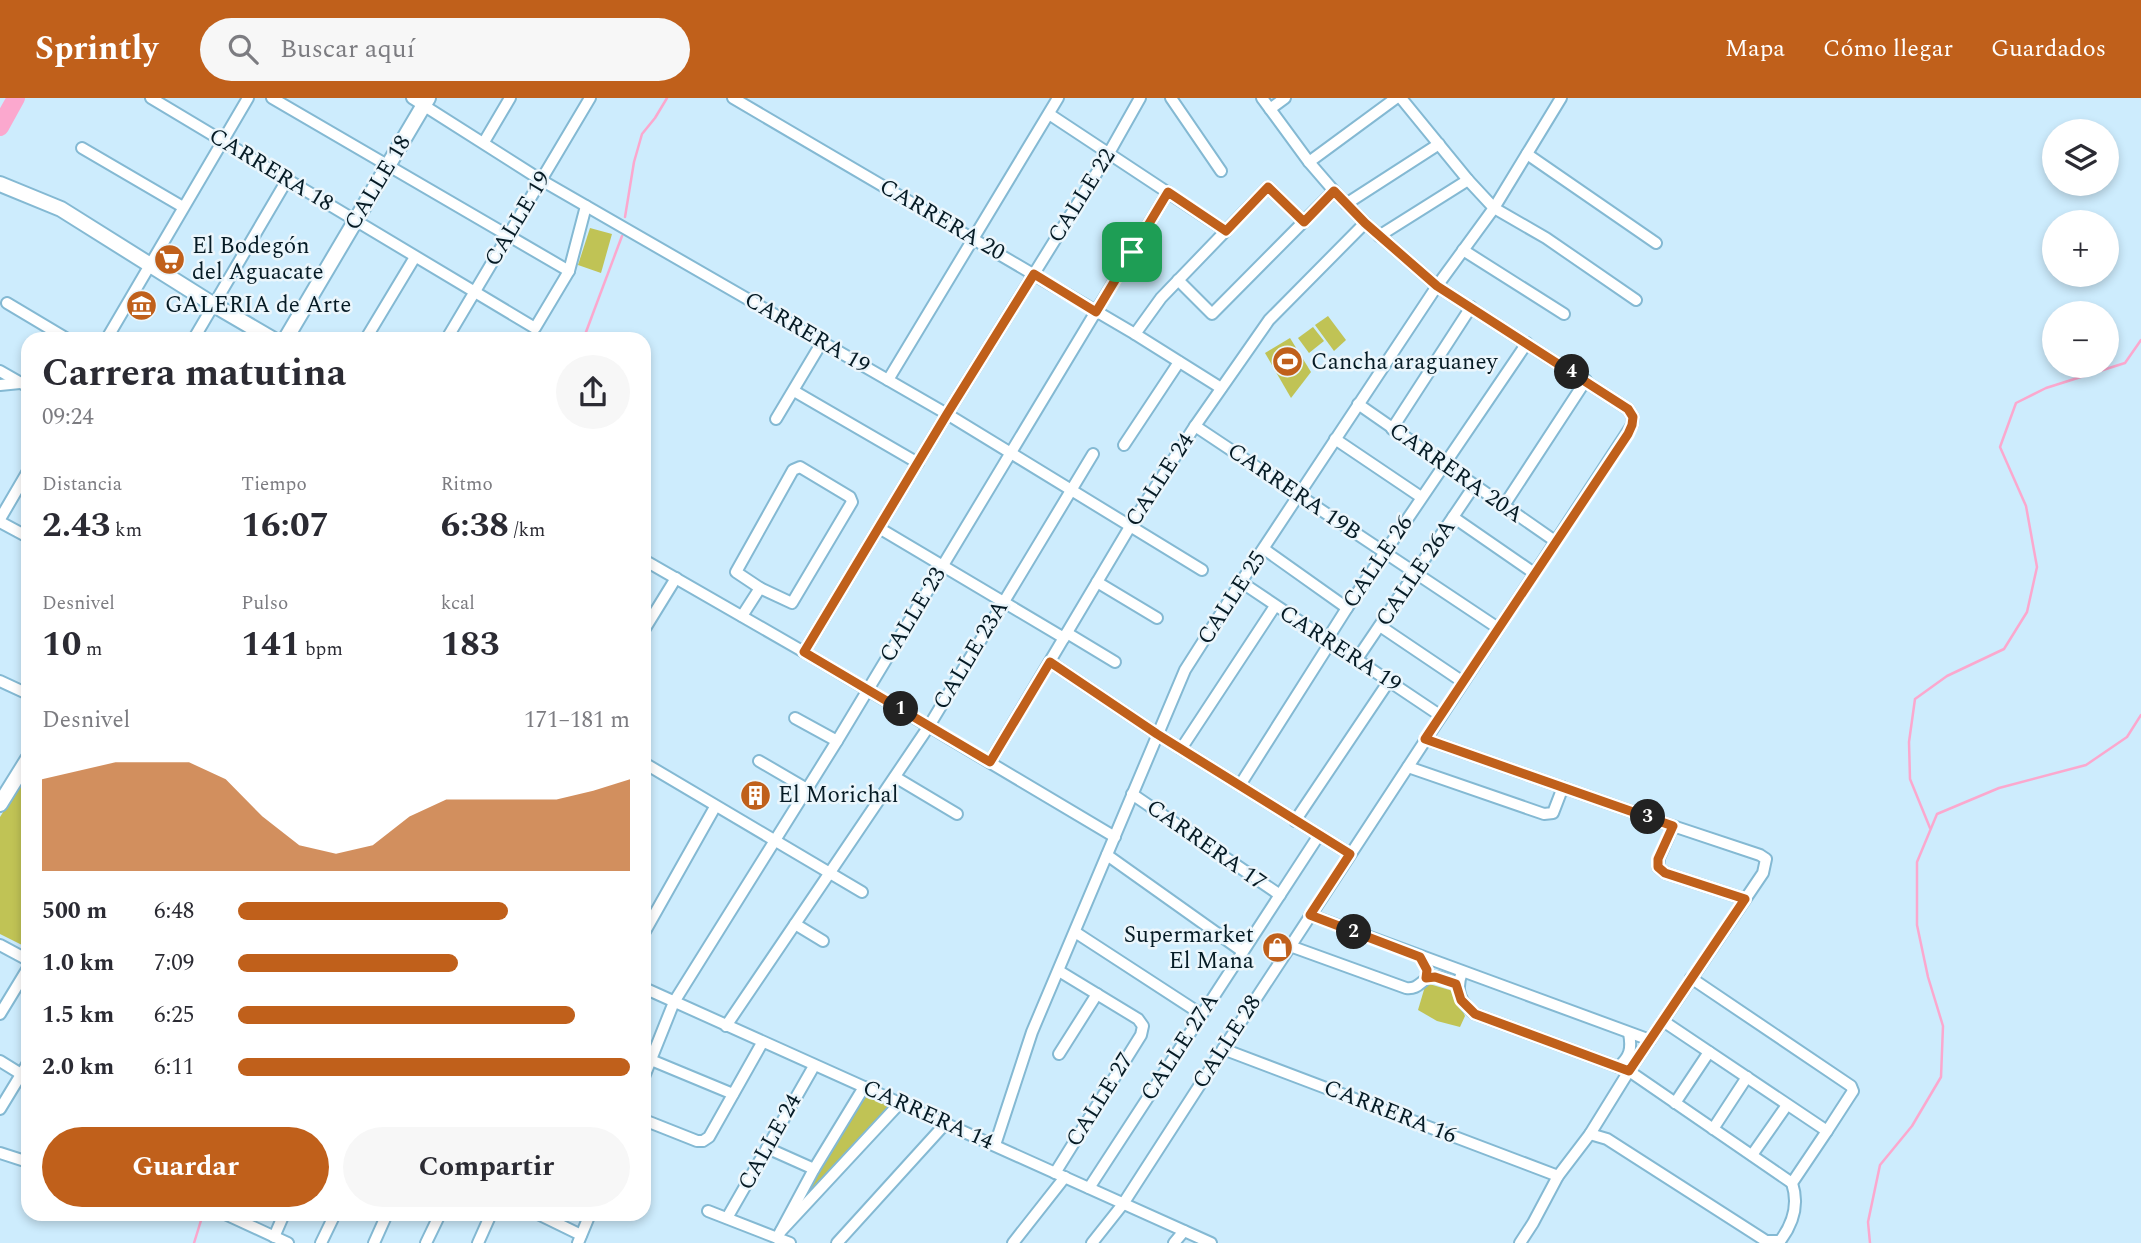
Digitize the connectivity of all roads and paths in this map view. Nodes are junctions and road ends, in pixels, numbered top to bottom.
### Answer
1 (151, 98) edge
2 (248, 98) edge
3 (272, 98) edge
4 (510, 98) edge
5 (590, 98) edge
6 (733, 98) edge
7 (1058, 98) edge
8 (1140, 98) edge
9 (1171, 98) edge
10 (1262, 98) edge
11 (1286, 98) edge
12 (1396, 98) edge
13 (1401, 98) edge
14 (1561, 98) edge
15 (421, 100) edge
16 (1270, 109) junction
17 (1049, 114) junction
18 (222, 141) junction
19 (484, 142) junction
20 (1439, 144) junction
21 (82, 148) dead end
22 (1109, 153) junction
23 (1527, 154) junction
24 (1309, 162) junction
25 (388, 166) junction
26 (1221, 172) dead end
27 (287, 180) junction
28 (541, 180) junction
29 (1468, 180) junction
30 (0, 184) edge
31 (1334, 191) junction
32 (1168, 192) junction
33 (1346, 204) junction
34 (586, 206) junction
35 (183, 207) junction
36 (1494, 208) junction
37 (355, 220) junction
38 (1304, 222) junction
39 (1365, 223) junction
40 (1226, 231) junction
41 (508, 236) junction
42 (1379, 236) junction
43 (974, 239) junction
44 (1656, 243) dead end
45 (1463, 250) junction
46 (415, 257) junction
47 (150, 264) junction
48 (569, 271) junction
49 (1034, 274) junction
50 (1178, 280) junction
51 (1437, 286) junction
52 (474, 292) junction
53 (1636, 300) dead end
54 (7, 303) dead end
55 (214, 305) junction
56 (1471, 307) junction
57 (1096, 312) junction
58 (1564, 314) dead end
59 (56, 332) edge
60 (111, 332) edge
61 (198, 332) edge
62 (260, 332) edge
63 (290, 332) edge
64 (370, 332) edge
65 (451, 332) edge
66 (1135, 334) junction
67 (822, 342) junction
68 (1527, 343) junction
69 (1179, 362) junction
70 (0, 371) edge
71 (888, 380) junction
72 (1586, 380) junction
73 (21, 383) edge
74 (0, 385) edge
75 (21, 385) edge
76 (1221, 388) junction
77 (794, 391) junction
78 (1358, 404) junction
79 (947, 414) junction
80 (776, 419) dead end
81 (1195, 426) junction
82 (1392, 429) junction
83 (1335, 439) junction
84 (1125, 445) dead end
85 (1011, 452) junction
86 (1093, 454) dead end
87 (918, 463) junction
88 (1444, 465) junction
89 (21, 483) edge
90 (1474, 486) junction
91 (1071, 489) junction
92 (1299, 495) junction
93 (1421, 497) junction
94 (1503, 507) junction
95 (1453, 517) junction
96 (0, 520) edge
97 (1131, 525) junction
98 (879, 528) junction
99 (21, 533) edge
100 (1555, 541) junction
101 (1264, 549) junction
102 (1384, 552) junction
103 (651, 564) edge
104 (942, 566) junction
105 (1202, 570) dead end
106 (1416, 573) junction
107 (1534, 573) junction
108 (676, 578) junction
109 (1097, 582) junction
110 (1241, 582) junction
111 (760, 588) junction
112 (1002, 602) junction
113 (1275, 606) junction
114 (1347, 608) junction
115 (742, 616) junction
116 (1157, 618) dead end
117 (651, 619) edge
118 (1380, 626) junction
119 (1498, 628) junction
120 (1065, 636) junction
121 (1331, 643) junction
122 (804, 652) junction
123 (1357, 659) junction
124 (1050, 662) junction
125 (1115, 662) dead end
126 (0, 681) edge
127 (1389, 681) junction
128 (1463, 682) junction
129 (868, 690) junction
130 (21, 691) edge
131 (1441, 716) junction
132 (796, 718) dead end
133 (929, 726) junction
134 (1157, 734) junction
135 (1425, 739) junction
136 (837, 741) junction
137 (1181, 749) junction
138 (759, 761) dead end
139 (990, 762) junction
140 (651, 767) edge
141 (1408, 767) junction
142 (21, 770) edge
143 (895, 777) junction
144 (1240, 785) junction
145 (1563, 787) junction
146 (807, 789) junction
147 (1132, 794) junction
148 (0, 803) edge
149 (715, 807) junction
150 (957, 814) dead end
151 (1295, 821) junction
152 (1673, 826) junction
153 (1319, 835) junction
154 (1115, 837) junction
155 (775, 841) junction
156 (1350, 854) junction
157 (1107, 855) junction
158 (830, 873) junction
159 (862, 892) dead end
160 (1280, 895) junction
161 (1745, 899) junction
162 (1310, 915) junction
163 (651, 921) edge
164 (795, 924) junction
165 (1075, 932) junction
166 (823, 941) dead end
167 (0, 945) edge
168 (1290, 946) junction
169 (1242, 951) junction
170 (21, 956) edge
171 (1420, 957) junction
172 (1059, 971) junction
173 (1462, 972) junction
174 (1426, 978) junction
175 (1691, 978) junction
176 (21, 980) edge
177 (1458, 986) junction
178 (651, 991) edge
179 (1097, 994) junction
180 (674, 1002) junction
181 (0, 1014) edge
182 (1201, 1014) junction
183 (1663, 1021) junction
184 (726, 1026) junction
185 (1629, 1033) junction
186 (1650, 1041) junction
187 (762, 1043) junction
188 (1223, 1049) junction
189 (1709, 1052) junction
190 (1059, 1054) dead end
191 (651, 1060) joint
192 (0, 1062) edge
193 (814, 1066) junction
194 (1618, 1067) junction
195 (1629, 1071) junction
196 (21, 1074) joint
197 (1747, 1077) junction
198 (863, 1087) junction
199 (733, 1094) junction
200 (900, 1103) junction
201 (1675, 1103) junction
202 (1787, 1105) junction
203 (0, 1109) edge
204 (651, 1123) edge
205 (946, 1123) junction
206 (1713, 1129) junction
207 (1827, 1131) junction
208 (1590, 1135) junction
209 (995, 1145) junction
210 (767, 1148) junction
211 (0, 1153) edge
212 (1752, 1155) junction
213 (21, 1160) edge
214 (814, 1169) junction
215 (1060, 1175) junction
216 (1558, 1176) junction
217 (1792, 1183) junction
218 (1089, 1188) junction
219 (1123, 1204) junction
220 (708, 1211) dead end
221 (727, 1218) junction
222 (240, 1221) edge
223 (281, 1221) edge
224 (332, 1221) edge
225 (384, 1221) edge
226 (437, 1221) edge
227 (489, 1221) edge
228 (550, 1221) edge
229 (587, 1221) edge
230 (1184, 1231) junction
231 (779, 1234) junction
232 (274, 1237) junction
233 (580, 1239) edge
234 (483, 1241) edge
235 (288, 1243) edge
236 (321, 1243) edge
237 (374, 1243) edge
238 (426, 1243) edge
239 (790, 1243) edge
240 (837, 1243) edge
241 (1013, 1243) edge
242 (1092, 1243) edge
243 (1174, 1243) edge
244 (1211, 1243) edge
245 (1520, 1243) edge

1 - 18 street, CARRERA 18
2 - 18 street
3 - 25 street
4 - 19 street
5 - 28 street, CALLE 19
6 - 43 street, CARRERA 20
7 - 17 street
8 - 22 street, CALLE 22
9 - 26 street
10 - 16 street
11 - 16 street
12 - 24 street
13 - 20 street
14 - 23 street, CALLE 25
15 - 19 street, CARRERA 19
15 - 25 street, CALLE 18
16 - 24 street
17 - 22 street
17 - 43 street
18 - 27 street, CARRERA 18
18 - 35 street
19 - 28 street, CARRERA 19
20 - 29 street
20 - 33 street
21 - 35 street
22 - 32 street
22 - 49 street, CALLE 22
23 - 36 street, CALLE 25
23 - 44 street
24 - 31 street
25 - 37 street, CALLE 18
25 - 41 street
27 - 37 street, CARRERA 18
27 - 55 street
28 - 34 street, CARRERA 19
28 - 41 street, CALLE 19
29 - 36 street
29 - 42 street
30 - 47 street
31 - 33 street
31 - 38 street
32 - 40 street
32 - 57 street, CALLE 23
33 - 39 street
34 - 48 street
34 - 67 street, CARRERA 19
35 - 47 street
36 - 45 street, CALLE 25
36 - 53 street
37 - 46 street, CARRERA 18
37 - 63 street, CALLE 18
38 - 40 street
38 - 50 street
39 - 42 street
39 - 76 street, CALLE 24
40 - 50 street
41 - 48 street
41 - 52 street, CALLE 19
42 - 51 street
43 - 49 street, CARRERA 20
43 - 71 street
45 - 51 street, CALLE 25
45 - 58 street
46 - 52 street, CARRERA 18
46 - 64 street
47 - 55 street
47 - 60 street
48 - 52 street, CARRERA 18
49 - 57 street, CARRERA 20
49 - 79 street, CALLE 22
50 - 66 street
51 - 56 street
51 - 78 street, CALLE 25
52 - 65 street, CALLE 19
54 - 59 street
55 - 61 street
55 - 62 street
56 - 68 street
56 - 82 street
57 - 66 street, CARRERA 20
57 - 85 street, CALLE 23
66 - 69 street, CARRERA 20
67 - 71 street, CARRERA 19
67 - 77 street
68 - 72 street
68 - 88 street, CALLE 26
69 - 76 street, CARRERA 20
69 - 84 street
70 - 73 street
71 - 79 street, CARRERA 19
72 - 94 street
72 - 100 street, CALLE 28
74 - 75 street
76 - 81 street, CALLE 24
77 - 80 street
77 - 87 street
78 - 82 street, CARRERA 20A
78 - 83 street, CALLE 25
79 - 85 street, CARRERA 19
79 - 87 street, CALLE 22
81 - 92 street, CARRERA 19B
81 - 97 street, CALLE 24
82 - 88 street, CARRERA 20A
83 - 92 street, CALLE 25
83 - 93 street
85 - 91 street, CARRERA 19
85 - 104 street, CALLE 23
86 - 91 street, CALLE 23A
87 - 98 street, CALLE 22
88 - 90 street, CARRERA 20A
88 - 93 street, CALLE 26
89 - 96 street
90 - 94 street, CARRERA 20A
90 - 95 street, CALLE 26A
91 - 97 street, CARRERA 19
91 - 112 street, CALLE 23A
92 - 101 street, CALLE 25
92 - 102 street, CARRERA 19B
93 - 102 street, CALLE 26
94 - 100 street, CARRERA 20A
95 - 106 street, CALLE 26A
95 - 107 street
96 - 99 street
97 - 105 street, CARRERA 19
97 - 109 street, CALLE 24
98 - 104 street
98 - 122 street, CALLE 22
100 - 107 street, CALLE 28
101 - 110 street, CALLE 25
101 - 114 street
102 - 106 street, CARRERA 19B
102 - 114 street, CALLE 26
103 - 108 street, CARRERA 17
104 - 112 street
104 - 129 street, CALLE 23
106 - 118 street, CALLE 26A
106 - 119 street, CARRERA 19B
107 - 119 street, CALLE 28
108 - 115 street, CARRERA 17
108 - 117 street
109 - 116 street
109 - 120 street, CALLE 24
110 - 113 street, CARRERA 19
110 - 134 street, CALLE 25
111 - 111 street
111 - 115 street
112 - 120 street
112 - 133 street, CALLE 23A
113 - 121 street, CARRERA 19
113 - 137 street
114 - 121 street, CALLE 26
115 - 122 street, CARRERA 17
118 - 123 street, CALLE 26A
118 - 128 street
119 - 128 street, CALLE 28
120 - 124 street, CALLE 24
120 - 125 street
121 - 123 street, CARRERA 19
121 - 144 street, CALLE 26
122 - 129 street, CARRERA 17
123 - 127 street, CARRERA 19
124 - 134 street
124 - 139 street, CALLE 24
126 - 130 street
127 - 131 street, CARRERA 19
127 - 151 street
128 - 131 street, CALLE 28
129 - 133 street, CARRERA 17
129 - 136 street, CALLE 23
131 - 135 street, CALLE 28
132 - 136 street
133 - 139 street, CARRERA 17
133 - 143 street, CALLE 23A
134 - 137 street
134 - 147 street, CALLE 25
135 - 141 street, CALLE 28
135 - 145 street
136 - 146 street, CALLE 23
137 - 144 street
138 - 146 street
139 - 154 street, CARRERA 17
140 - 149 street
141 - 145 street
141 - 156 street, CALLE 28
142 - 148 street
143 - 150 street
143 - 158 street, CALLE 23A
144 - 151 street
145 - 152 street
146 - 155 street, CALLE 23
147 - 154 street, CALLE 25
147 - 160 street, CARRERA 17
149 - 155 street
149 - 163 street
151 - 153 street
152 - 161 street
152 - 161 street
153 - 156 street
153 - 160 street, CALLE 27A
154 - 157 street, CALLE 25
155 - 158 street
155 - 180 street, CALLE 23
156 - 162 street, CALLE 28
157 - 165 street, CALLE 25
157 - 169 street
158 - 159 street
158 - 164 street, CALLE 23A
160 - 169 street, CALLE 27A
161 - 175 street
162 - 168 street, CALLE 28
162 - 171 street
164 - 166 street
164 - 184 street, CALLE 23A
165 - 172 street, CALLE 25
165 - 182 street
167 - 170 street
168 - 174 street
168 - 188 street, CALLE 28
169 - 182 street, CALLE 27A
171 - 173 street
171 - 174 street
172 - 179 street
172 - 209 street, CALLE 25
173 - 177 street
173 - 185 street
174 - 177 street
175 - 183 street
175 - 207 street
176 - 181 street
177 - 194 street
178 - 180 street, CARRERA 14
179 - 190 street
179 - 215 street, CALLE 27
180 - 184 street, CARRERA 14
180 - 191 street, CALLE 23
182 - 218 street, CALLE 27A
183 - 186 street
183 - 189 street
184 - 187 street, CARRERA 14
185 - 186 street
185 - 194 street
186 - 195 street
187 - 193 street, CARRERA 14
187 - 199 street
188 - 216 street, CARRERA 16
188 - 219 street, CALLE 28
189 - 197 street
189 - 201 street
191 - 199 street
192 - 196 street
193 - 198 street, CARRERA 14
193 - 210 street, CALLE 24
194 - 195 street
195 - 201 street
195 - 208 street
196 - 203 street
197 - 202 street
197 - 206 street
198 - 200 street, CARRERA 14
198 - 214 street
199 - 204 street
200 - 205 street, CARRERA 14
200 - 231 street
201 - 206 street
202 - 207 street
202 - 212 street
205 - 209 street, CARRERA 14
205 - 240 street
206 - 212 street
207 - 217 street
208 - 216 street
208 - 217 street
209 - 215 street, CARRERA 14
210 - 214 street
210 - 221 street, CALLE 24
211 - 213 street
212 - 217 street
214 - 231 street
215 - 218 street, CARRERA 14
215 - 241 street, CALLE 27
216 - 245 street
218 - 219 street, CARRERA 14
219 - 230 street, CARRERA 14
219 - 242 street, CALLE 28
220 - 221 street
221 - 231 street
222 - 232 street
223 - 232 street
224 - 236 street
225 - 237 street
226 - 238 street
227 - 234 street
228 - 233 street
229 - 233 street
230 - 243 street
230 - 244 street, CARRERA 14
231 - 239 street
232 - 235 street

